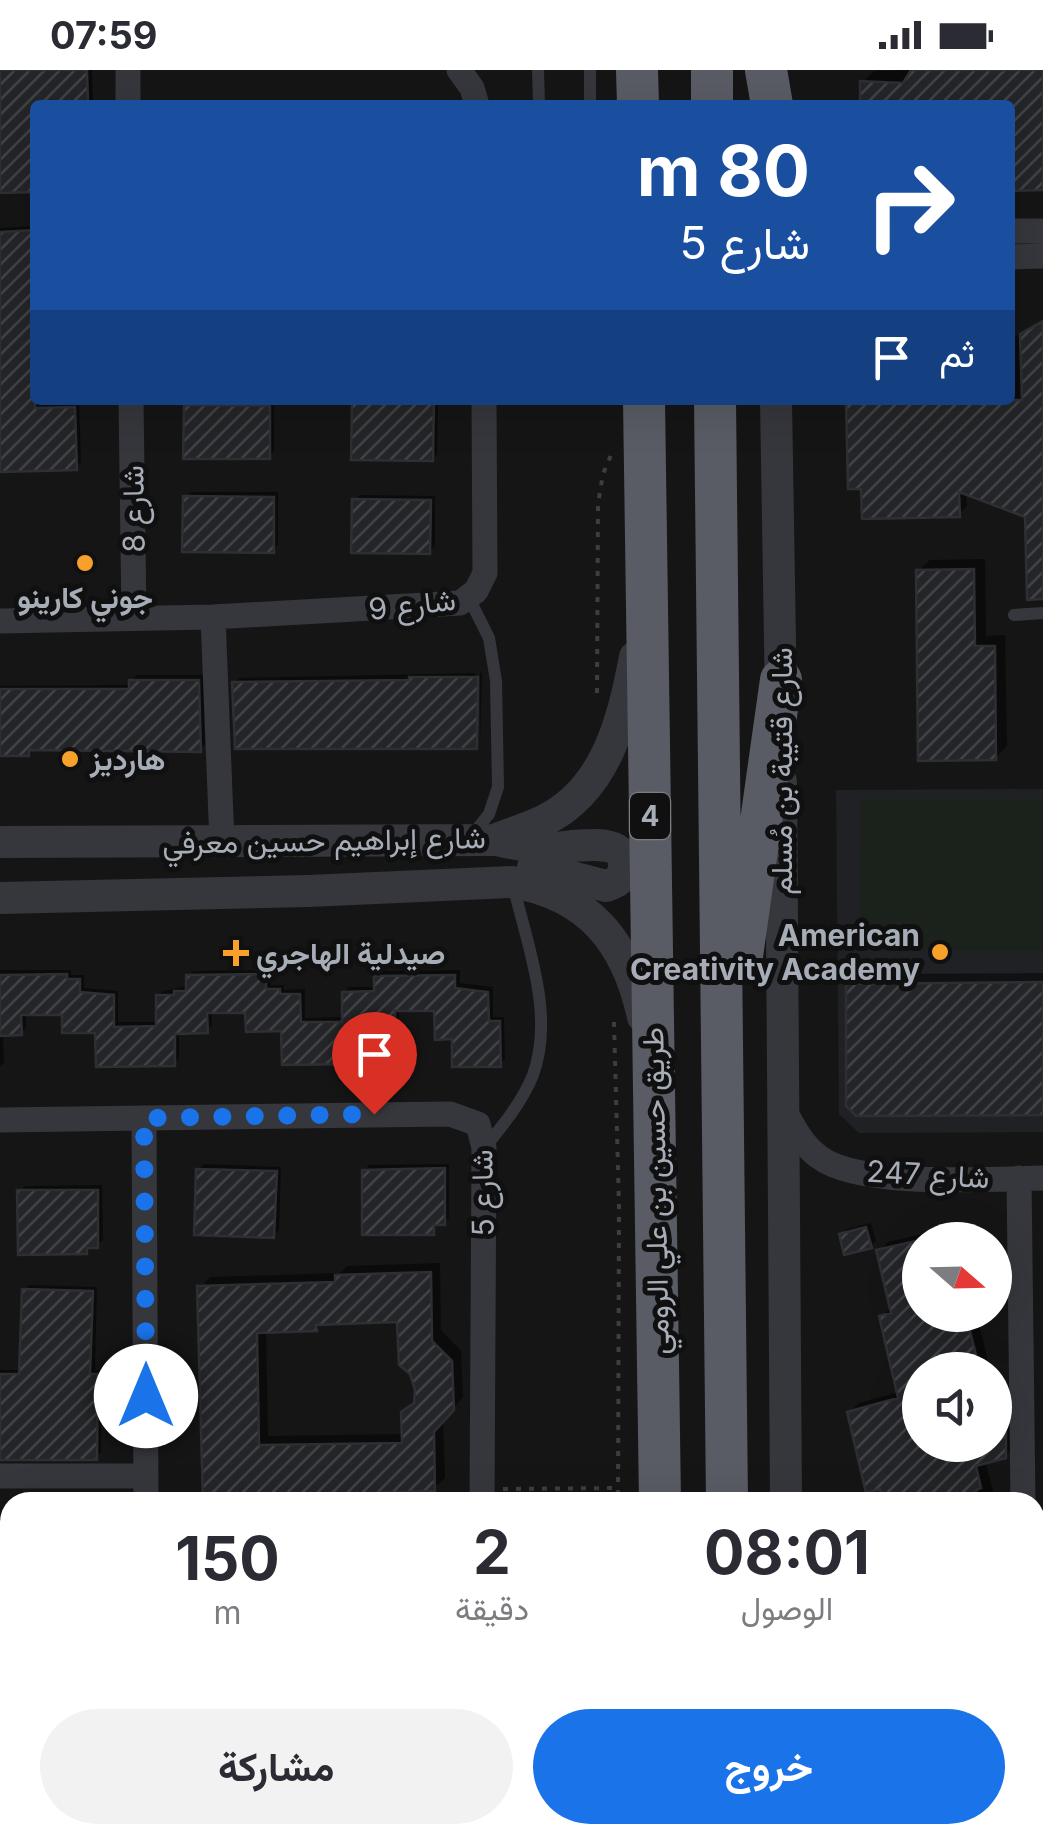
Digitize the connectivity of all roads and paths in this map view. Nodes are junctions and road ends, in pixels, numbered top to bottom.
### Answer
1 (128, 70) edge
2 (538, 70) edge
3 (590, 70) edge
4 (637, 70) edge
5 (712, 70) edge
6 (769, 70) edge
7 (466, 73) edge
8 (128, 100) edge
9 (474, 100) edge
10 (538, 100) edge
11 (590, 100) edge
12 (638, 100) edge
13 (712, 100) edge
14 (772, 100) edge
15 (1015, 230) edge
16 (1043, 230) edge
17 (1043, 256) edge
18 (1015, 257) edge
19 (132, 405) edge
20 (484, 405) edge
21 (644, 405) edge
22 (714, 405) edge
23 (776, 405) edge
24 (648, 573) junction
25 (469, 598) junction
26 (1043, 613) edge
27 (1014, 616) dead end
28 (134, 617) junction
29 (213, 618) junction
30 (0, 621) edge
31 (781, 680) junction
32 (480, 840) junction
33 (0, 842) edge
34 (222, 843) junction
35 (512, 882) junction
36 (308, 891) junction
37 (0, 898) edge
38 (652, 1059) junction
39 (721, 1097) junction
40 (784, 1107) junction
41 (144, 1118) junction
42 (0, 1120) edge
43 (484, 1148) junction
44 (1031, 1178) edge
45 (1032, 1368) edge
46 (0, 1476) edge
47 (146, 1476) junction
48 (146, 1492) edge
49 (482, 1492) edge
50 (550, 1492) edge
51 (619, 1492) edge
52 (660, 1492) edge
53 (727, 1492) edge
54 (786, 1492) edge
55 (1023, 1492) edge

1 - 8 street
2 - 10 lane
3 - 11 lane
4 - 12 highway
5 - 13 highway
6 - 14 highway
7 - 9 street
15 - 16 street
17 - 18 street
19 - 28 street, شارع 8
20 - 25 street, شارع 9
21 - 24 highway, طريق حسين بن علي الرومي / 4
22 - 39 highway
23 - 31 street, شارع قتيبة بن مُسلم
24 - 32 street, شارع إبراهيم حسين معرفي
24 - 38 highway, طريق حسين بن علي الرومي / 4
25 - 29 street, شارع 9
25 - 32 lane
26 - 27 lane
28 - 29 street, شارع 9
28 - 30 street, شارع 9
29 - 34 street
31 - 39 highway
31 - 40 street, شارع قتيبة بن مُسلم
32 - 34 street, شارع إبراهيم حسين معرفي
32 - 36 street
33 - 34 street, شارع إبراهيم حسين معرفي
35 - 36 street, شارع إبراهيم حسين معرفي
35 - 38 street, شارع إبراهيم حسين معرفي
35 - 43 lane
36 - 37 street, شارع إبراهيم حسين معرفي
38 - 52 highway, طريق حسين بن علي الرومي / 4
39 - 53 highway
40 - 44 street, شارع 247
40 - 54 street, شارع قتيبة بن مُسلم
41 - 42 street, شارع 5
41 - 43 street, شارع 5
41 - 47 street
43 - 49 street, شارع 5
44 - 45 street
45 - 55 street
46 - 47 street
47 - 48 street
50 - 51 path

